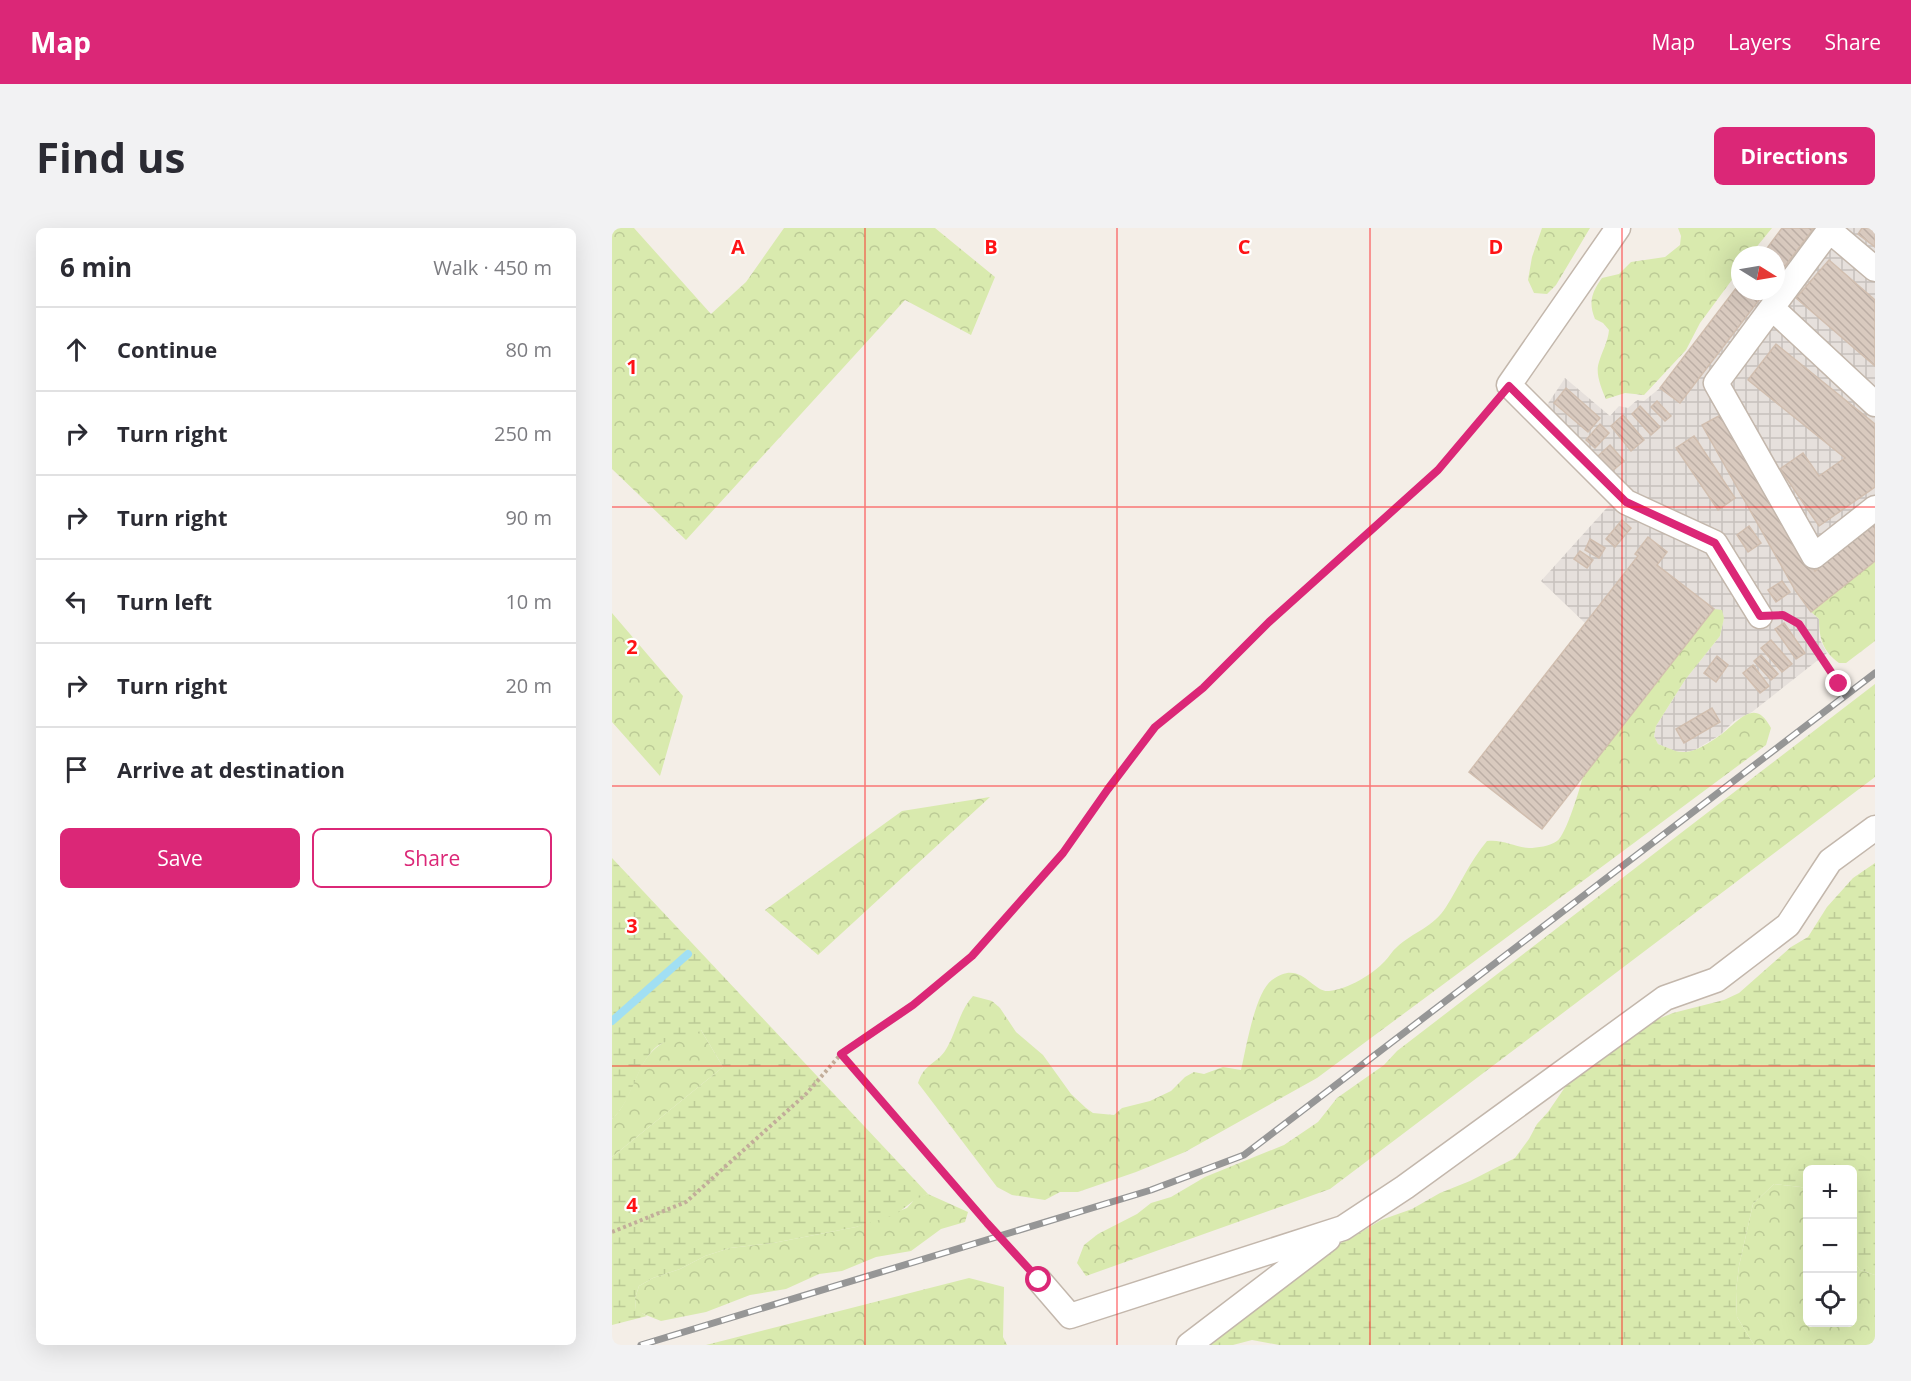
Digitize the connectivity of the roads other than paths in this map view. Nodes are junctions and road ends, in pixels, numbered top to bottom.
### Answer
1 (1618, 228) edge
2 (1830, 229) edge
3 (1875, 269) edge
4 (1772, 308) junction
5 (1875, 404) edge
6 (1875, 508) edge
7 (1760, 616) road end
8 (1875, 828) edge
9 (1343, 1227) junction
10 (1039, 1280) road end
11 (1189, 1345) edge

1 - 7 lane
2 - 3 lane
2 - 4 lane
4 - 5 lane
4 - 6 lane
8 - 9 lane
9 - 10 lane
9 - 11 lane

